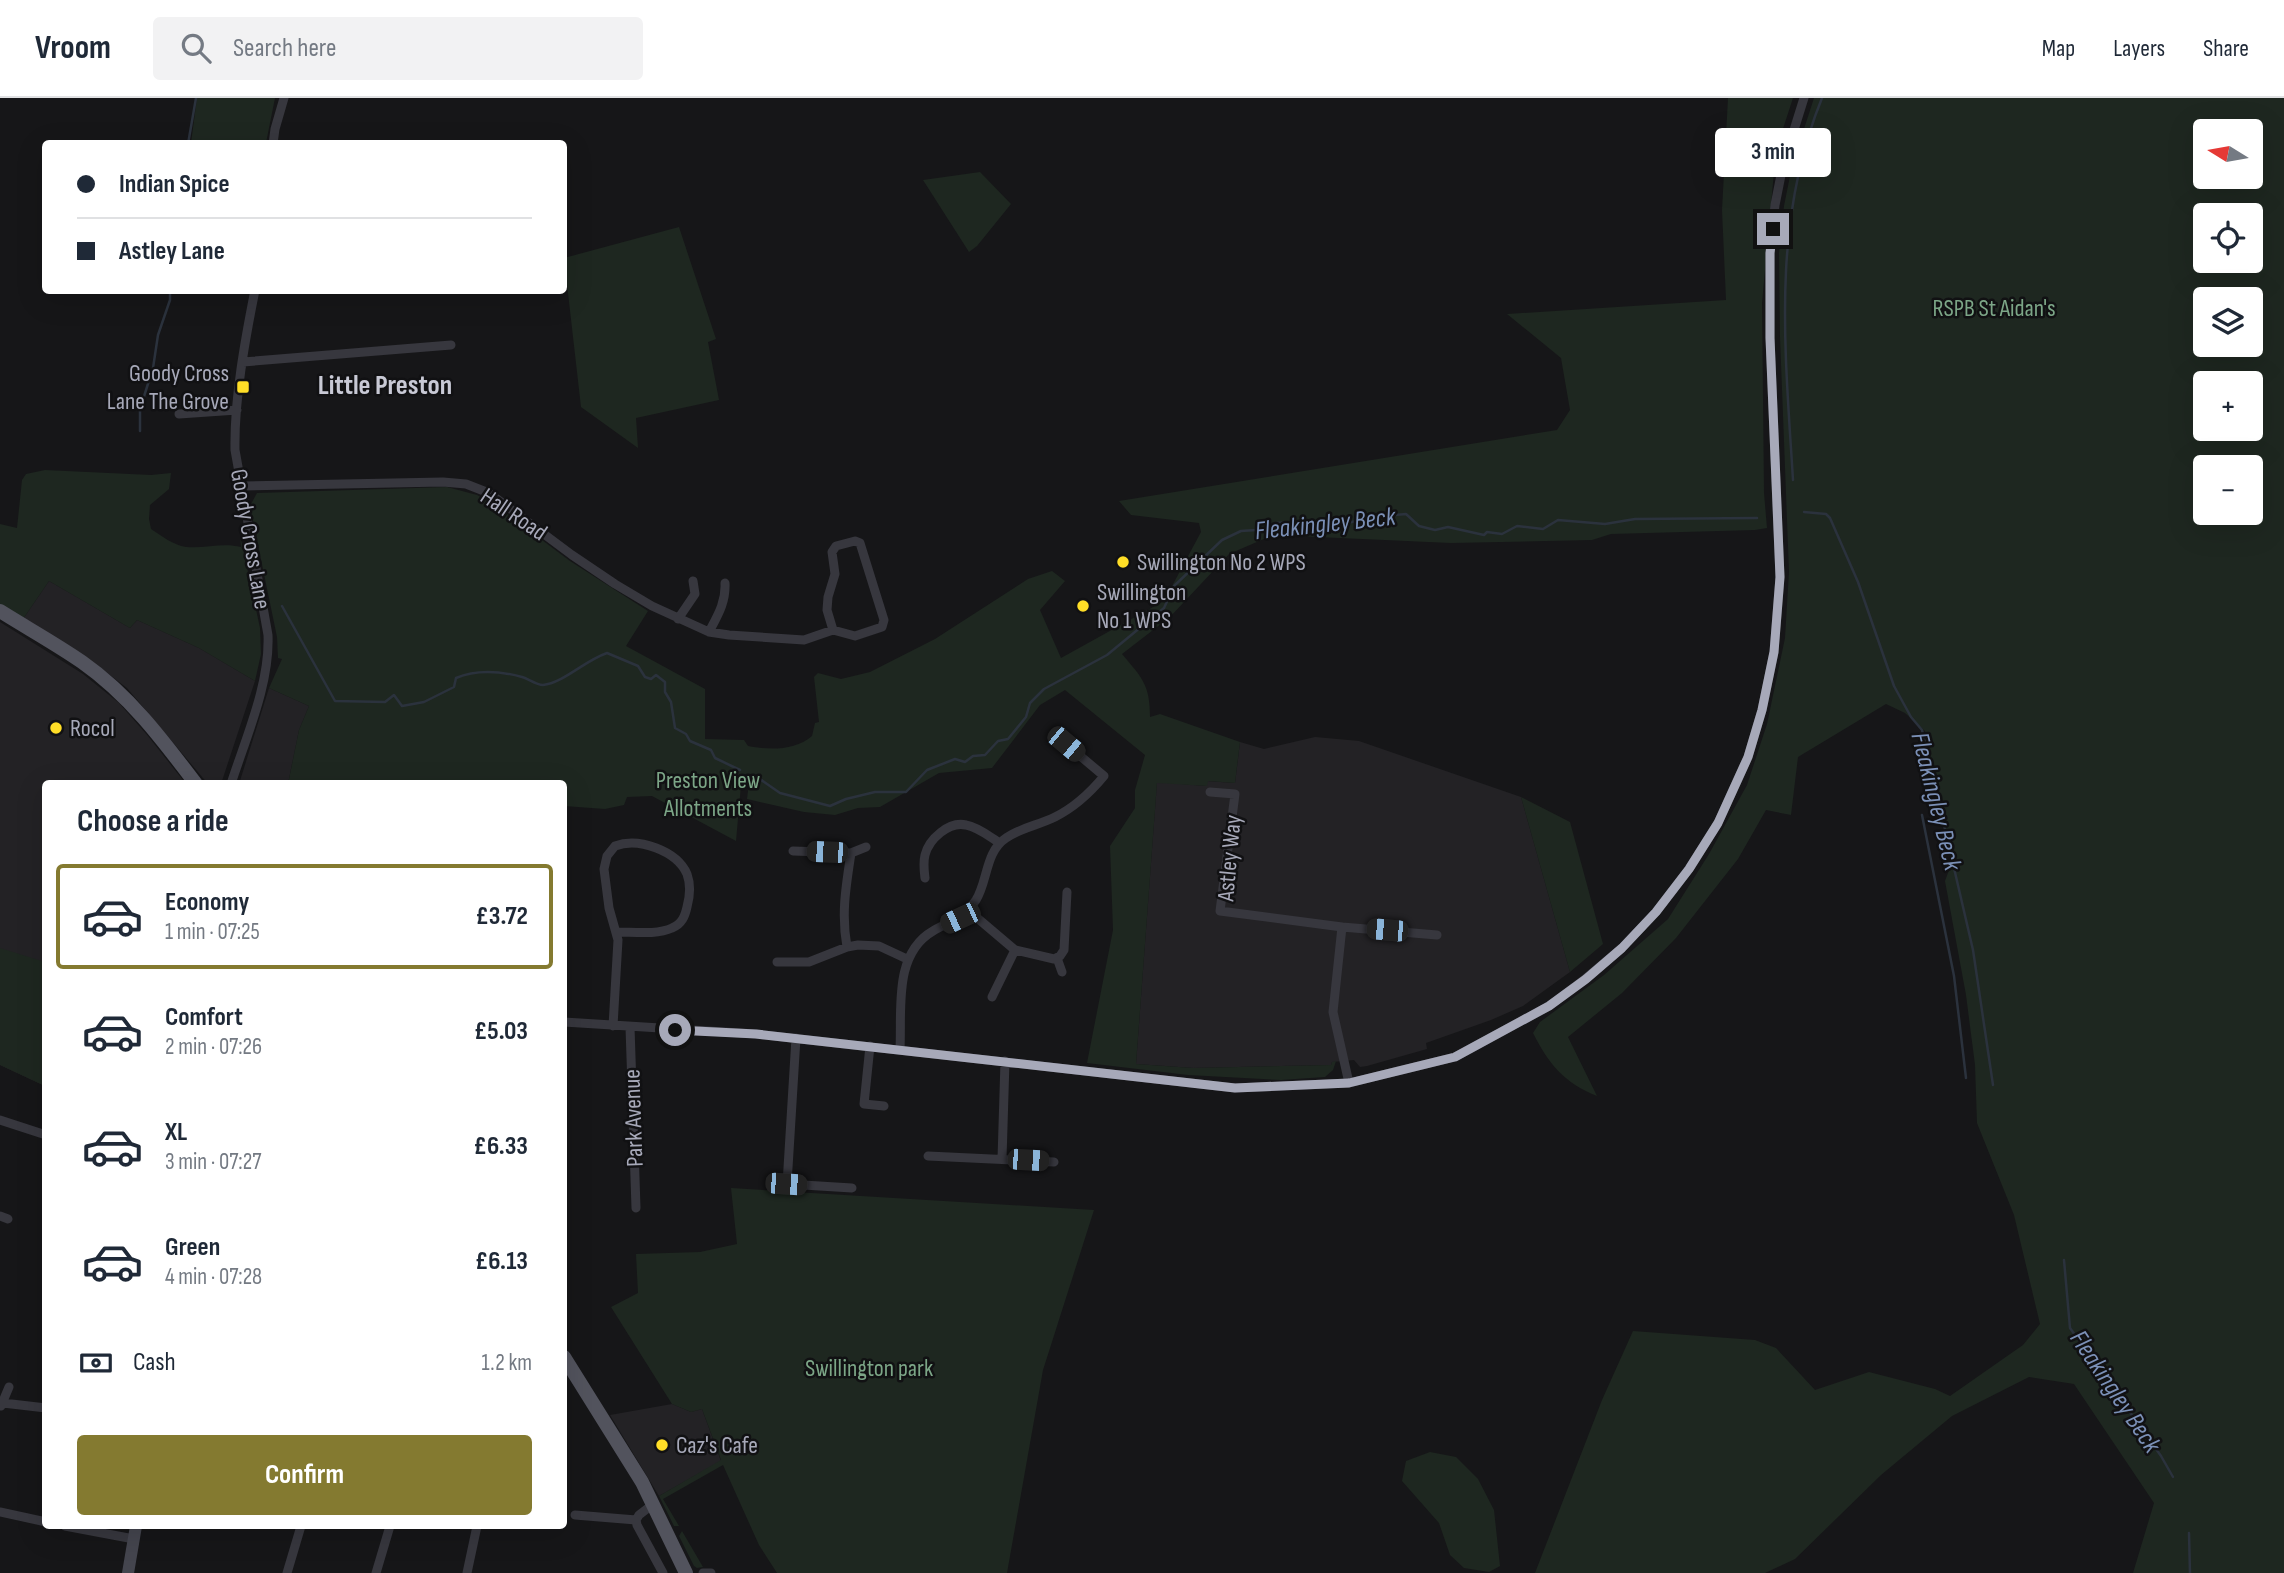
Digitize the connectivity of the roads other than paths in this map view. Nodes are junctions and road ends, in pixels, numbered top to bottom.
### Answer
1 (284, 98) edge
2 (1804, 98) edge
3 (274, 140) edge
4 (254, 294) edge
5 (451, 345) dead end
6 (243, 362) junction
7 (237, 410) junction
8 (179, 414) dead end
9 (243, 486) junction
10 (693, 581) dead end
11 (725, 583) dead end
12 (0, 611) edge
13 (678, 620) junction
14 (833, 630) junction
15 (709, 632) junction
16 (1066, 744) dead end
17 (193, 780) edge
18 (231, 780) edge
19 (1210, 792) dead end
20 (1000, 843) junction
21 (866, 847) dead end
22 (793, 851) dead end
23 (851, 853) junction
24 (925, 878) dead end
25 (1067, 892) dead end
26 (969, 911) junction
27 (1342, 927) junction
28 (617, 932) junction
29 (1437, 935) dead end
30 (847, 947) junction
31 (1015, 950) junction
32 (1057, 958) junction
33 (907, 959) junction
34 (776, 962) dead end
35 (1062, 972) dead end
36 (992, 997) dead end
37 (567, 1023) edge
38 (614, 1026) junction
39 (630, 1027) junction
40 (796, 1038) junction
41 (870, 1046) junction
42 (900, 1049) junction
43 (1006, 1061) junction
44 (1349, 1083) junction
45 (884, 1105) dead end
46 (0, 1120) edge
47 (42, 1134) edge
48 (929, 1156) dead end
49 (1002, 1159) junction
50 (1054, 1162) dead end
51 (852, 1188) dead end
52 (636, 1208) dead end
53 (567, 1362) edge
54 (9, 1387) dead end
55 (1, 1405) edge
56 (42, 1408) edge
57 (652, 1505) junction
58 (0, 1512) edge
59 (575, 1515) dead end
60 (636, 1520) junction
61 (42, 1521) edge
62 (100, 1529) edge
63 (299, 1529) edge
64 (389, 1529) edge
65 (476, 1529) edge
66 (135, 1532) edge
67 (128, 1573) edge
68 (287, 1573) edge
69 (376, 1573) edge
70 (467, 1573) edge
71 (663, 1573) edge
72 (686, 1573) edge
73 (703, 1573) edge
74 (711, 1573) edge

1 - 3 street
2 - 44 street
4 - 6 street, Goody Cross Lane
5 - 6 street
6 - 7 street, Goody Cross Lane
7 - 8 street
7 - 9 street, Goody Cross Lane
9 - 13 street, Hall Road
9 - 18 street, Goody Cross Lane
10 - 13 street
11 - 15 street
12 - 17 main road
13 - 15 street, Hall Road
14 - 14 street
14 - 15 street, Hall Road
16 - 20 street
19 - 27 street, Astley Way
20 - 24 street
20 - 26 street
21 - 23 street
22 - 23 street
23 - 30 street
25 - 32 street
26 - 31 street
26 - 33 street
27 - 29 street, Astley Way
27 - 44 street
28 - 28 street
28 - 38 street
30 - 33 street
30 - 34 street
31 - 32 street
31 - 36 street
32 - 35 street
33 - 42 street
37 - 38 street
38 - 39 street
39 - 40 street
39 - 52 street, Park Avenue
40 - 41 street
40 - 51 street
41 - 42 street
41 - 45 street
42 - 43 street
43 - 44 street
43 - 49 street
46 - 47 street
48 - 49 street
49 - 50 street
53 - 57 main road
54 - 55 street
55 - 56 street
57 - 60 street
57 - 72 main road
58 - 61 street
59 - 60 street
60 - 71 street
62 - 66 street
63 - 68 street
64 - 69 street
65 - 70 street
66 - 67 street
73 - 74 street

